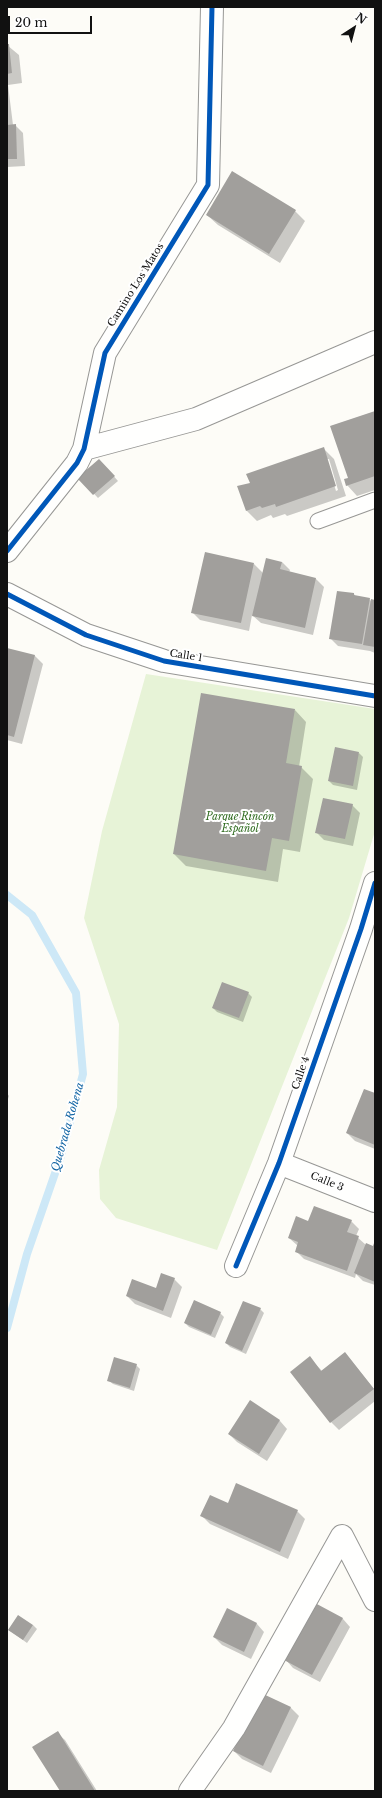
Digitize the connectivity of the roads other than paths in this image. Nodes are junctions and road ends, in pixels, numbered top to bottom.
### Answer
1 (212, 7) edge
2 (375, 342) edge
3 (84, 449) junction
4 (375, 500) edge
5 (318, 521) dead end
6 (7, 551) edge
7 (7, 594) edge
8 (375, 696) edge
9 (375, 883) edge
10 (368, 932) edge
11 (279, 1163) junction
12 (375, 1201) edge
13 (236, 1266) dead end
14 (375, 1600) edge
15 (190, 1791) edge

1 - 3 street, Camino Los Matos
2 - 3 street
3 - 6 street, Camino Los Matos
4 - 5 lane
7 - 8 street, Calle 1
9 - 10 street, Calle 4
10 - 11 street, Calle 4
11 - 12 street, Calle 3
11 - 13 street, Calle 4
14 - 15 street

